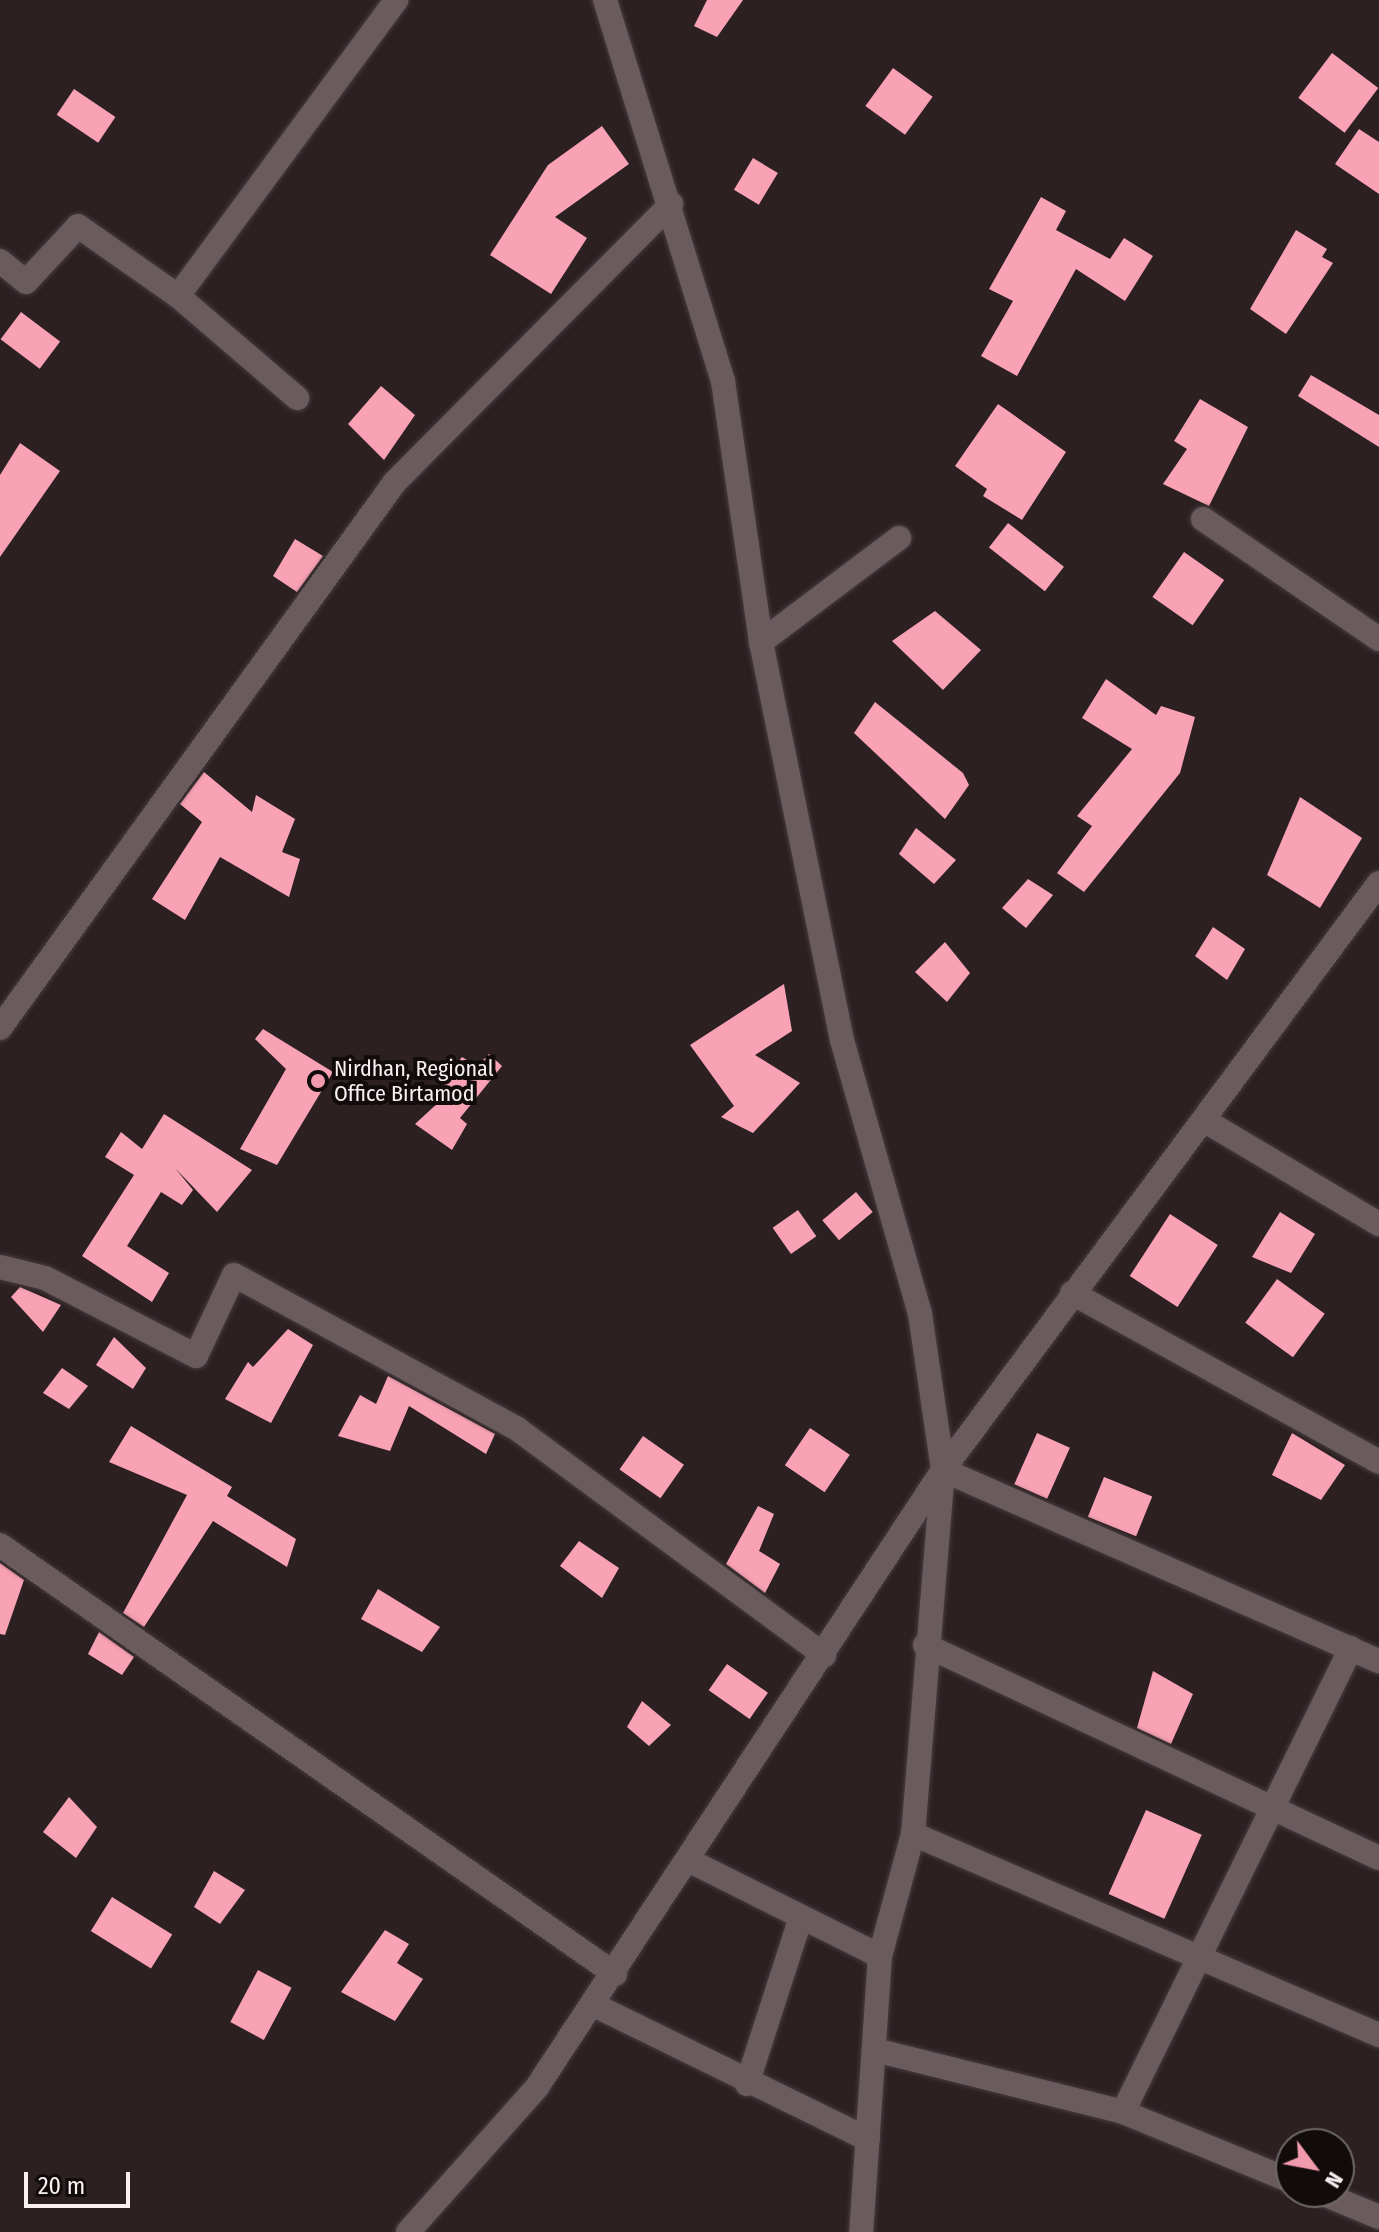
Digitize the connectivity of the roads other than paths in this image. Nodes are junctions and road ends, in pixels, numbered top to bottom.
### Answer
1 (396, 0) edge
2 (605, 0) edge
3 (671, 204) junction
4 (0, 261) edge
5 (178, 296) junction
6 (297, 398) dead end
7 (1203, 519) dead end
8 (899, 538) dead end
9 (1379, 639) edge
10 (761, 642) junction
11 (1379, 883) edge
12 (0, 1028) edge
13 (1207, 1122) junction
14 (1379, 1224) edge
15 (0, 1267) edge
16 (1072, 1293) junction
17 (1379, 1462) edge
18 (943, 1470) junction
19 (0, 1545) edge
20 (925, 1645) junction
21 (1351, 1648) junction
22 (824, 1655) junction
23 (1379, 1661) edge
24 (1271, 1807) junction
25 (913, 1834) junction
26 (1379, 1858) edge
27 (690, 1861) junction
28 (800, 1920) junction
29 (880, 1956) junction
30 (1199, 1958) junction
31 (615, 1974) junction
32 (594, 2005) junction
33 (1379, 2035) edge
34 (879, 2051) junction
35 (747, 2084) junction
36 (1123, 2112) junction
37 (868, 2139) junction
38 (1275, 2174) edge
39 (1355, 2207) edge
40 (1379, 2217) edge
41 (408, 2232) edge
42 (861, 2232) edge

1 - 5 street
2 - 3 street
3 - 10 street
3 - 12 street
4 - 5 street
5 - 6 street
7 - 9 street
8 - 10 street
10 - 18 street
11 - 13 street
13 - 14 street
13 - 16 street
15 - 22 street
16 - 17 street
16 - 18 street
18 - 20 street
18 - 21 street
18 - 22 street
19 - 31 street
20 - 24 street
20 - 25 street
21 - 23 street
21 - 24 street
22 - 27 street
24 - 26 street
24 - 30 street
25 - 29 street
25 - 30 street
27 - 28 street
27 - 31 street
28 - 29 street
28 - 35 street
29 - 34 street
30 - 33 street
30 - 36 street
31 - 32 street
32 - 35 street
32 - 41 street
34 - 36 street
34 - 37 street
35 - 37 street
36 - 38 street
37 - 42 street
39 - 40 street

